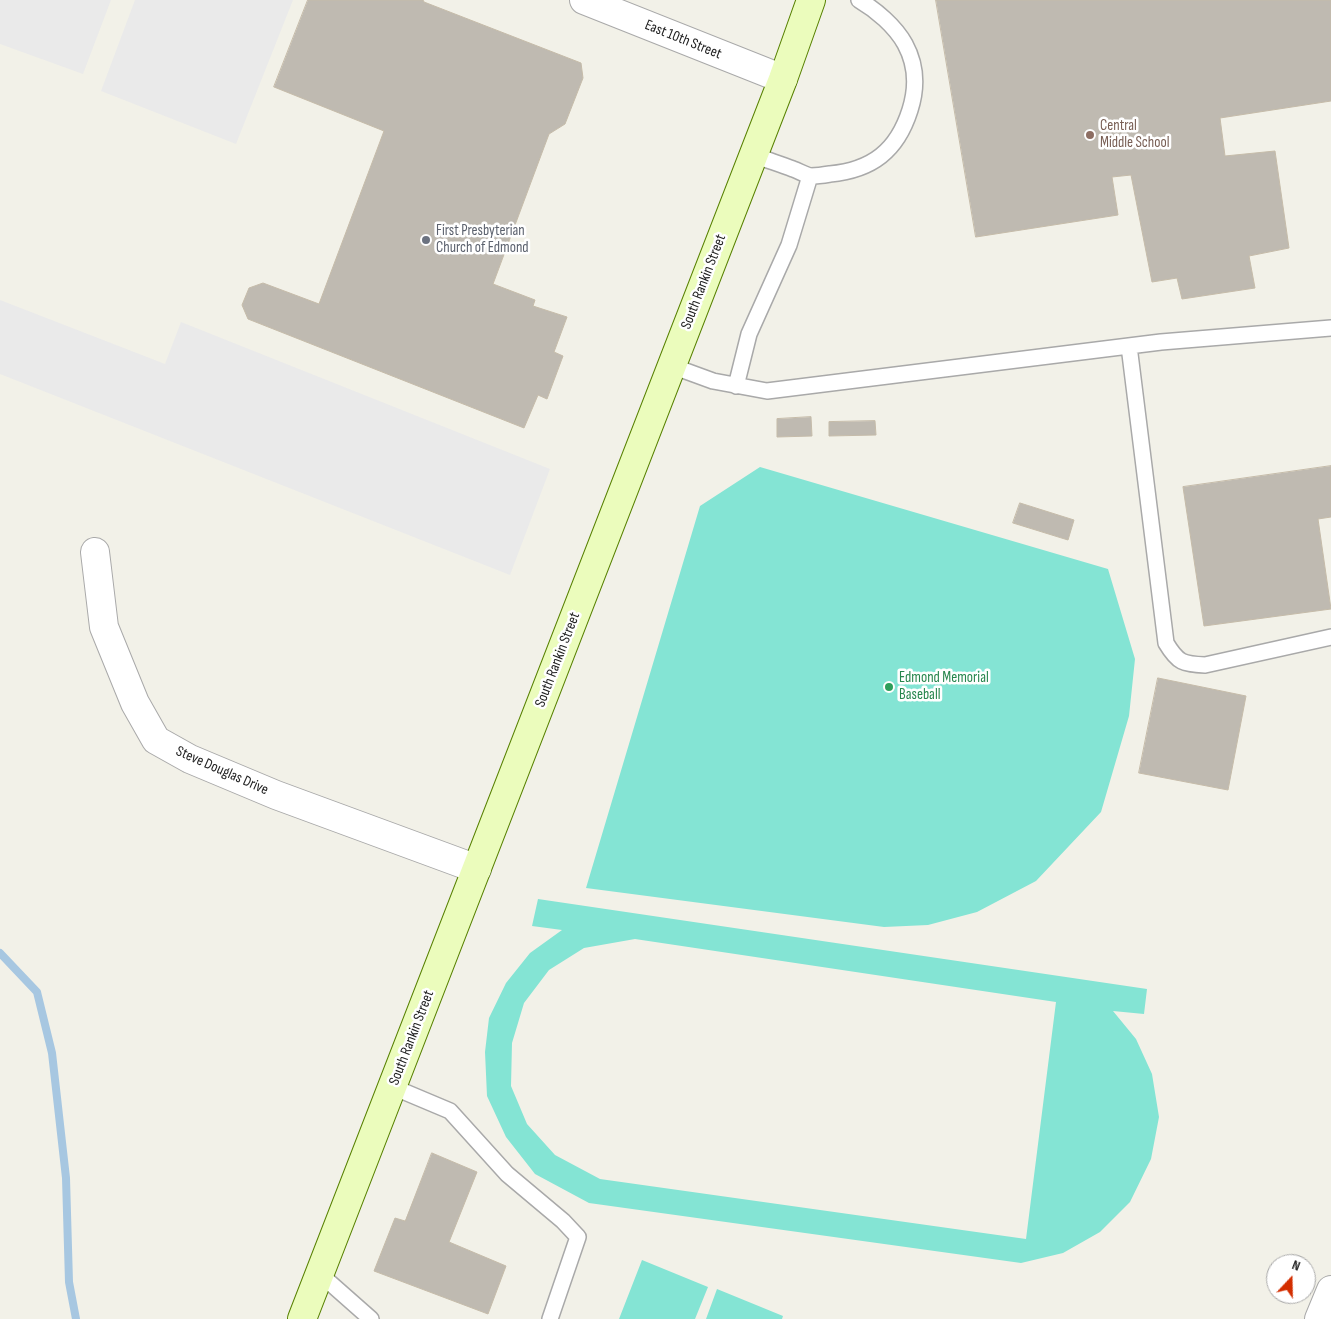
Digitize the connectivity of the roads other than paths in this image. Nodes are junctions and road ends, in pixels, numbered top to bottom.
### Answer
1 (584, 0) edge
2 (812, 0) edge
3 (859, 0) edge
4 (783, 79) junction
5 (754, 155) junction
6 (810, 176) junction
7 (1331, 328) edge
8 (1129, 346) junction
9 (672, 366) junction
10 (736, 386) junction
11 (95, 552) dead end
12 (1331, 637) edge
13 (477, 869) junction
14 (392, 1087) junction
15 (320, 1274) junction
16 (1331, 1290) edge
17 (302, 1319) edge
18 (371, 1319) edge
19 (550, 1319) edge
20 (1319, 1319) edge

1 - 4 street, East 10th Street
2 - 4 street, South Rankin Street
3 - 6 lane
4 - 5 street, South Rankin Street
5 - 6 lane
5 - 9 street, South Rankin Street
6 - 10 lane
7 - 8 lane
8 - 10 lane
8 - 12 lane
9 - 10 lane
9 - 13 street, South Rankin Street
11 - 13 street, Steve Douglas Drive
13 - 14 street, South Rankin Street
14 - 15 street, South Rankin Street
14 - 19 lane
15 - 17 street, South Rankin Street
15 - 18 lane
16 - 20 street

